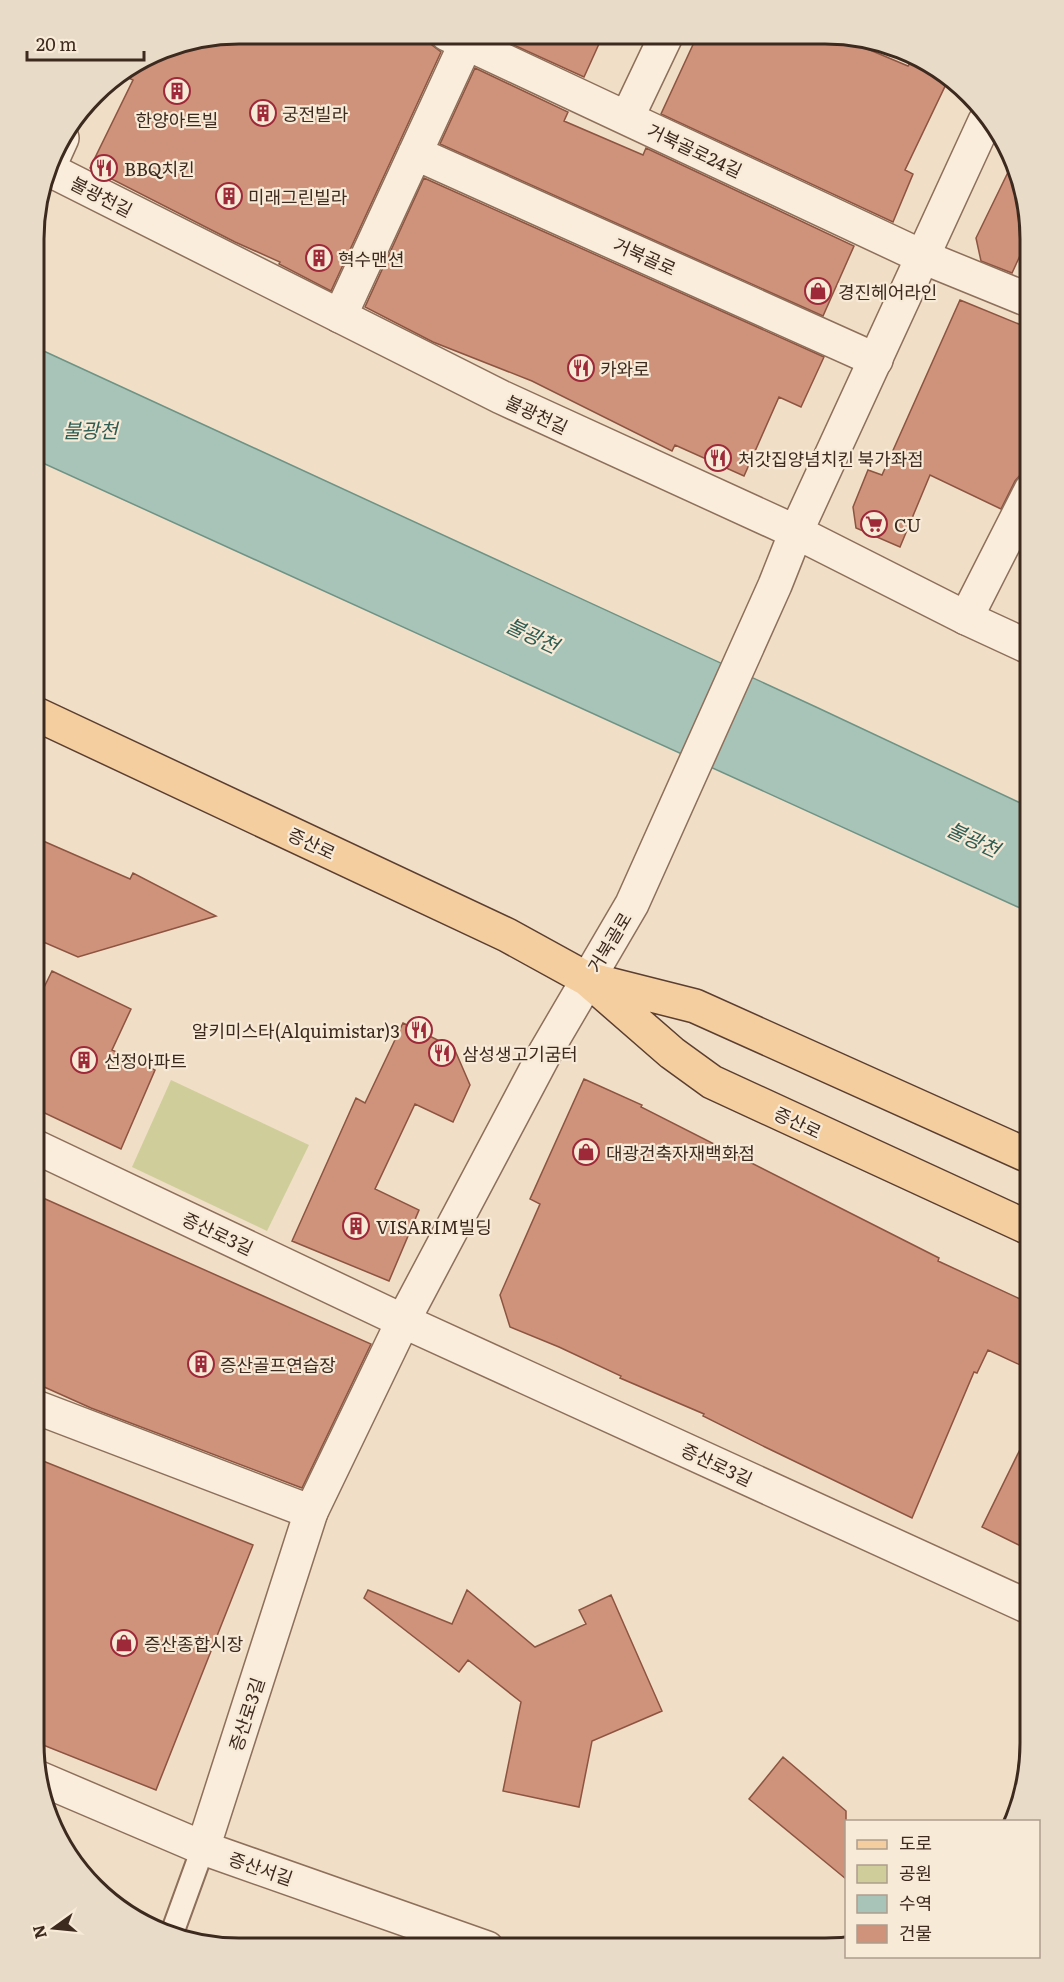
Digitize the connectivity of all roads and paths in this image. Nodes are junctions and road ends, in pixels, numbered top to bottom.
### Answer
1 (454, 44) edge
2 (467, 44) edge
3 (662, 44) edge
4 (627, 118) junction
5 (983, 124) edge
6 (415, 153) junction
7 (55, 173) edge
8 (923, 257) junction
9 (1020, 297) edge
10 (340, 316) junction
11 (876, 360) junction
12 (1020, 512) edge
13 (796, 532) junction
14 (966, 618) junction
15 (1020, 643) edge
16 (44, 718) edge
17 (587, 979) junction
18 (44, 1151) edge
19 (1020, 1152) edge
20 (1020, 1224) edge
21 (403, 1321) junction
22 (44, 1410) edge
23 (311, 1512) junction
24 (1020, 1603) edge
25 (47, 1781) edge
26 (203, 1848) junction
27 (174, 1927) edge
28 (459, 1938) edge

1 - 6 street, 거북골로24길
2 - 4 street, 거북골로24길
3 - 4 street
4 - 8 street, 거북골로24길
5 - 8 street
6 - 10 street, 거북골로24길
6 - 11 street, 거북골로
7 - 10 street, 불광천길
8 - 9 street, 거북골로24길
8 - 11 street
10 - 13 street, 불광천길
11 - 13 street
12 - 14 street
13 - 14 street, 불광천길
13 - 17 street, 거북골로
14 - 15 street, 불광천길
16 - 17 main road, 증산로
17 - 19 main road, 증산로
17 - 20 main road, 증산로
17 - 21 street, 증산로3길
18 - 21 street, 증산로3길
21 - 23 street, 증산로3길
21 - 24 street, 증산로3길
22 - 23 street
23 - 26 street, 증산로3길
25 - 26 street, 증산서길
26 - 27 lane
26 - 28 street, 증산서길

